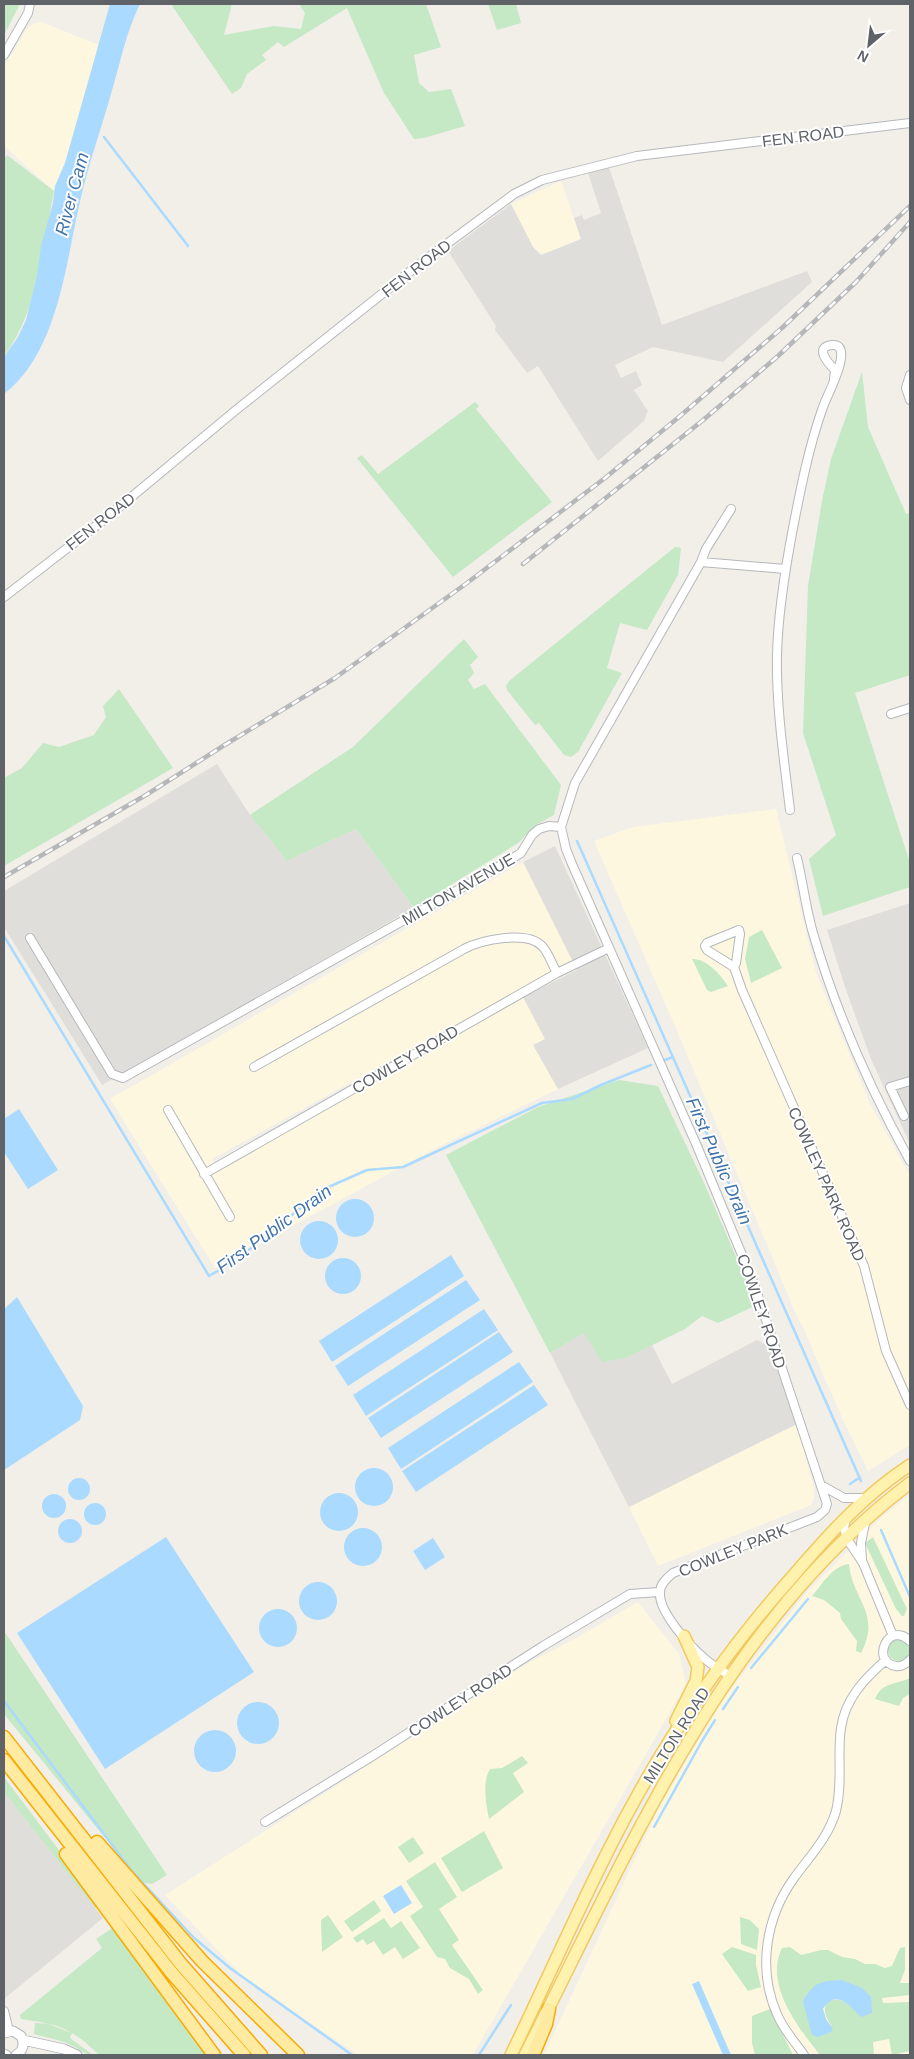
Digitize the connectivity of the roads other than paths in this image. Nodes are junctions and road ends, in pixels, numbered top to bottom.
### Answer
1 (30, 4) edge
2 (4, 56) edge
3 (910, 124) edge
4 (842, 358) junction
5 (828, 363) junction
6 (910, 375) edge
7 (834, 379) junction
8 (910, 400) edge
9 (731, 509) dead end
10 (701, 562) junction
11 (786, 568) junction
12 (4, 597) edge
13 (910, 708) edge
14 (891, 714) dead end
15 (790, 810) dead end
16 (562, 827) junction
17 (797, 858) dead end
18 (30, 938) dead end
19 (609, 948) junction
20 (734, 967) junction
21 (557, 973) junction
22 (254, 1067) dead end
23 (910, 1080) edge
24 (168, 1110) dead end
25 (904, 1116) dead end
26 (910, 1161) edge
27 (204, 1174) junction
28 (230, 1217) dead end
29 (910, 1405) edge
30 (910, 1457) edge
31 (910, 1465) edge
32 (885, 1481) junction
33 (910, 1483) edge
34 (821, 1485) junction
35 (867, 1497) junction
36 (826, 1500) joint
37 (846, 1517) junction
38 (866, 1521) junction
39 (847, 1539) junction
40 (862, 1560) junction
41 (780, 1590) junction
42 (660, 1592) junction
43 (684, 1636) junction
44 (894, 1636) junction
45 (910, 1641) edge
46 (886, 1660) junction
47 (910, 1660) edge
48 (718, 1668) junction
49 (731, 1676) junction
50 (4, 1737) edge
51 (4, 1760) edge
52 (651, 1772) junction
53 (28, 1790) junction
54 (66, 1817) junction
55 (265, 1822) dead end
56 (549, 2009) junction
57 (4, 2011) edge
58 (6, 2032) edge
59 (23, 2040) junction
60 (16, 2055) edge
61 (77, 2055) edge
62 (214, 2055) edge
63 (244, 2055) edge
64 (262, 2055) edge
65 (298, 2055) edge
66 (511, 2055) edge
67 (525, 2055) edge
68 (533, 2055) edge
69 (804, 2055) edge

1 - 2 street
3 - 12 street, FEN ROAD
4 - 5 street
4 - 5 street
4 - 7 street
5 - 7 street
6 - 8 street
7 - 11 street
9 - 10 street
10 - 11 street
10 - 16 street
11 - 15 street
13 - 14 street
16 - 18 street, MILTON AVENUE
16 - 19 street, COWLEY ROAD
17 - 26 street
19 - 21 street, COWLEY ROAD
19 - 34 street, COWLEY ROAD
20 - 20 street
20 - 29 street, COWLEY PARK ROAD
21 - 22 street
21 - 27 street, COWLEY ROAD
23 - 25 street
24 - 27 street
27 - 28 street
30 - 32 main road
31 - 32 main road, MILTON ROAD
32 - 35 main road, MILTON ROAD
33 - 38 main road, MILTON ROAD
34 - 35 street
34 - 36 street, COWLEY ROAD
35 - 37 main road, MILTON ROAD
36 - 42 street, COWLEY PARK
37 - 39 street
37 - 41 main road, MILTON ROAD
38 - 39 main road, MILTON ROAD
38 - 40 street
39 - 40 street
39 - 41 main road
39 - 49 main road, MILTON ROAD
40 - 44 street
41 - 48 main road, MILTON ROAD
42 - 43 street
42 - 55 street, COWLEY ROAD
43 - 48 street
43 - 52 main road
44 - 45 street
44 - 46 street
46 - 47 street
46 - 69 street
48 - 49 street
48 - 52 main road, MILTON ROAD
49 - 56 main road, MILTON ROAD
50 - 54 highway
51 - 53 highway
52 - 66 main road, MILTON ROAD
53 - 62 highway
53 - 63 highway
54 - 64 highway
54 - 65 highway
56 - 67 main road, MILTON ROAD
56 - 68 highway
57 - 58 street
58 - 59 street
59 - 60 street
59 - 61 street

